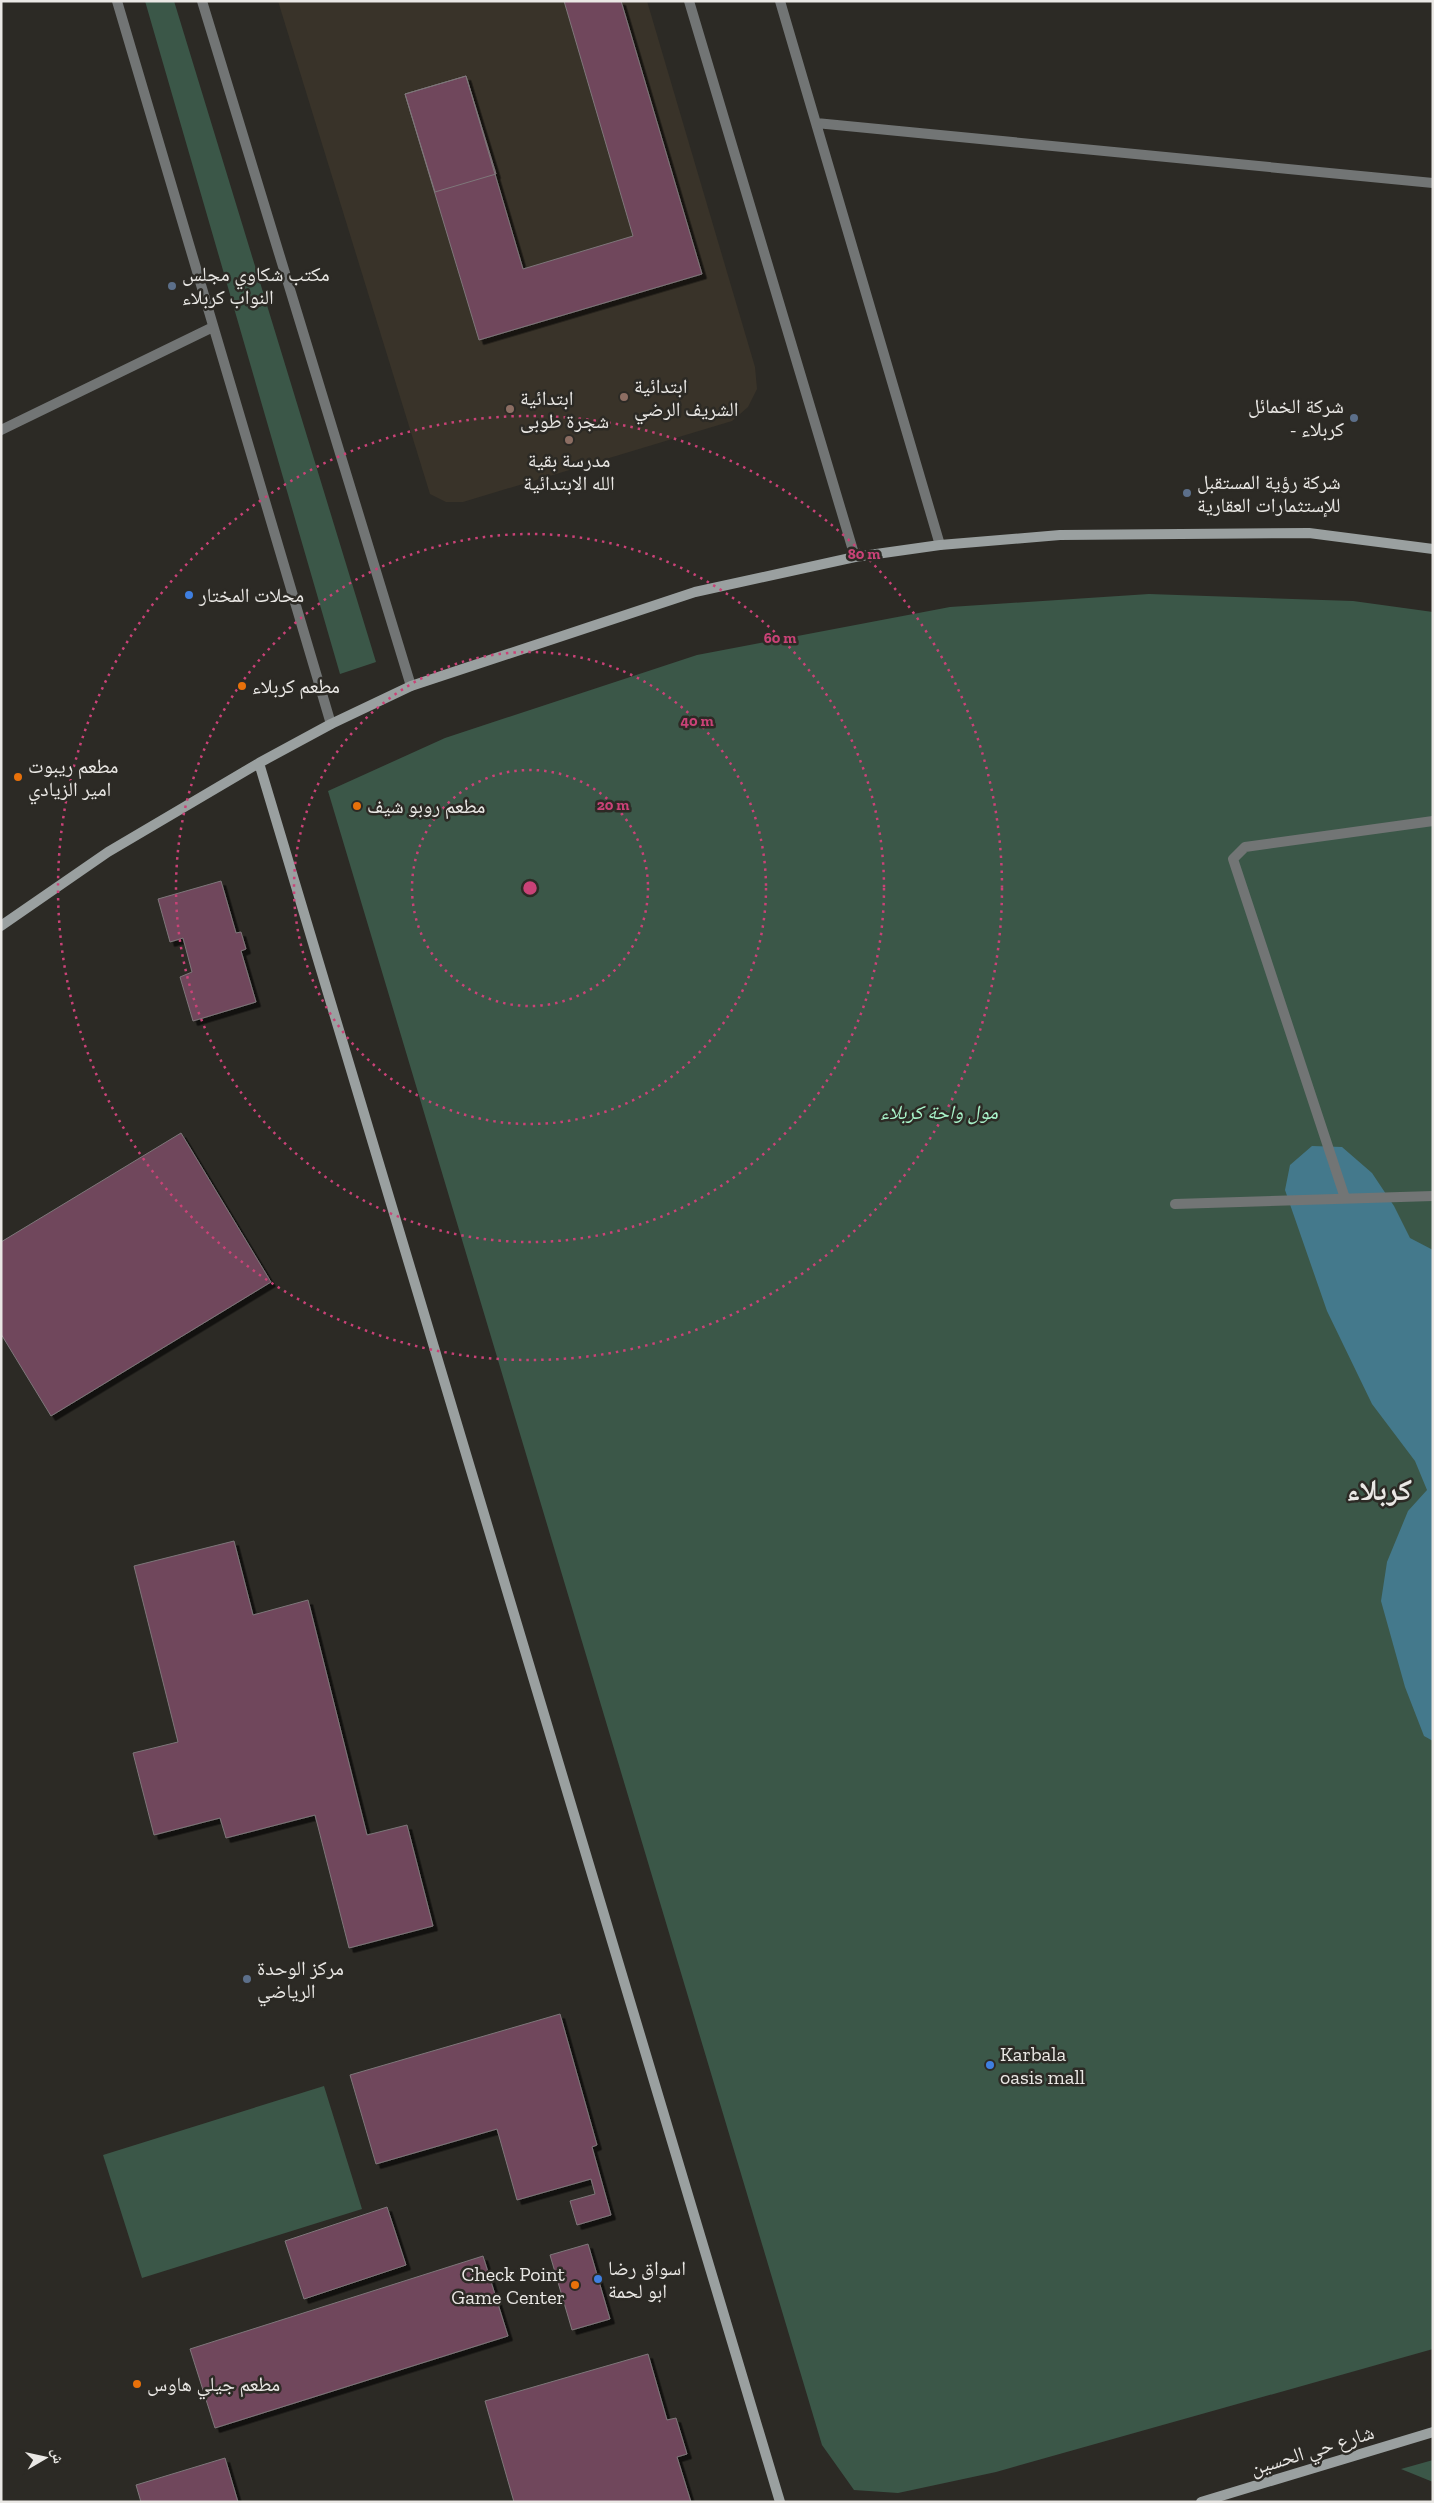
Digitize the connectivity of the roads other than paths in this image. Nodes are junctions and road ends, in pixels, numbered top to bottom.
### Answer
1 (117, 1) edge
2 (202, 1) edge
3 (689, 1) edge
4 (780, 1) edge
5 (816, 122) junction
6 (1433, 183) edge
7 (213, 327) junction
8 (1, 430) edge
9 (940, 545) junction
10 (1433, 549) edge
11 (855, 558) junction
12 (410, 686) junction
13 (331, 724) junction
14 (259, 763) junction
15 (1433, 821) edge
16 (1, 926) edge
17 (1433, 1196) edge
18 (1345, 1198) junction
19 (1174, 1204) dead end
20 (1433, 2432) edge
21 (780, 2502) edge
22 (1201, 2502) edge

1 - 7 street
2 - 12 street
3 - 11 street
4 - 5 street
5 - 6 street
5 - 9 street
7 - 8 street
7 - 13 street
9 - 10 street
9 - 11 street
11 - 12 street
12 - 13 street
13 - 14 street
14 - 16 street
14 - 21 street
15 - 18 street
17 - 18 street
18 - 19 street
20 - 22 street, شارع حي الحسين

